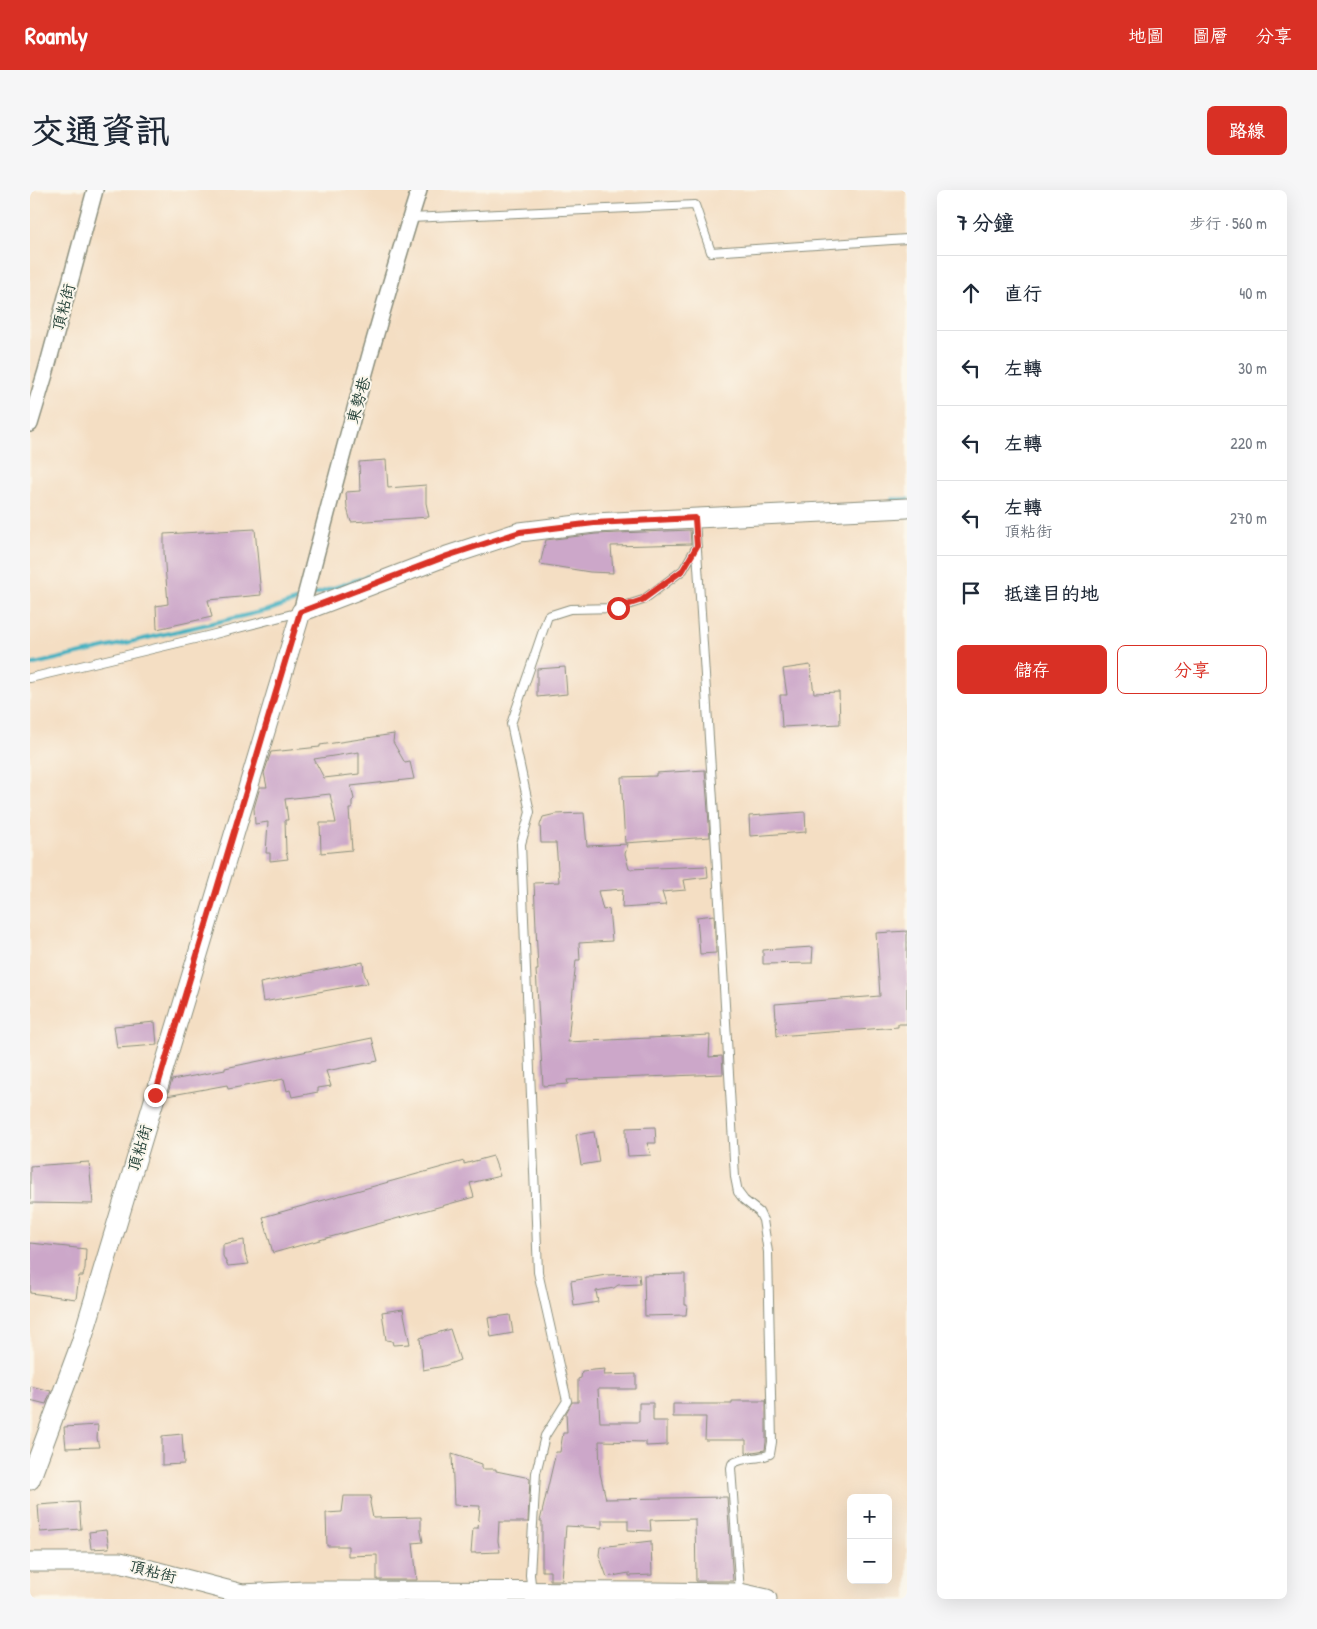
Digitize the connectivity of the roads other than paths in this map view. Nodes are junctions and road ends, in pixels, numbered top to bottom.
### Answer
1 (94, 190) edge
2 (419, 190) edge
3 (410, 218) junction
4 (907, 239) edge
5 (30, 424) edge
6 (907, 508) edge
7 (695, 518) junction
8 (697, 546) junction
9 (300, 612) junction
10 (30, 678) edge
11 (30, 1480) edge
12 (30, 1562) edge
13 (532, 1592) junction
14 (304, 1595) edge
15 (741, 1596) edge
16 (767, 1599) edge

1 - 5 street, 頂粘街
2 - 3 street, 東勢巷
3 - 4 lane
3 - 9 street, 東勢巷
6 - 7 street
7 - 8 lane
7 - 9 street
8 - 13 lane
8 - 15 lane
9 - 10 lane
9 - 11 street, 頂粘街
12 - 14 street, 頂粘街
13 - 14 street
13 - 15 street
15 - 16 street

